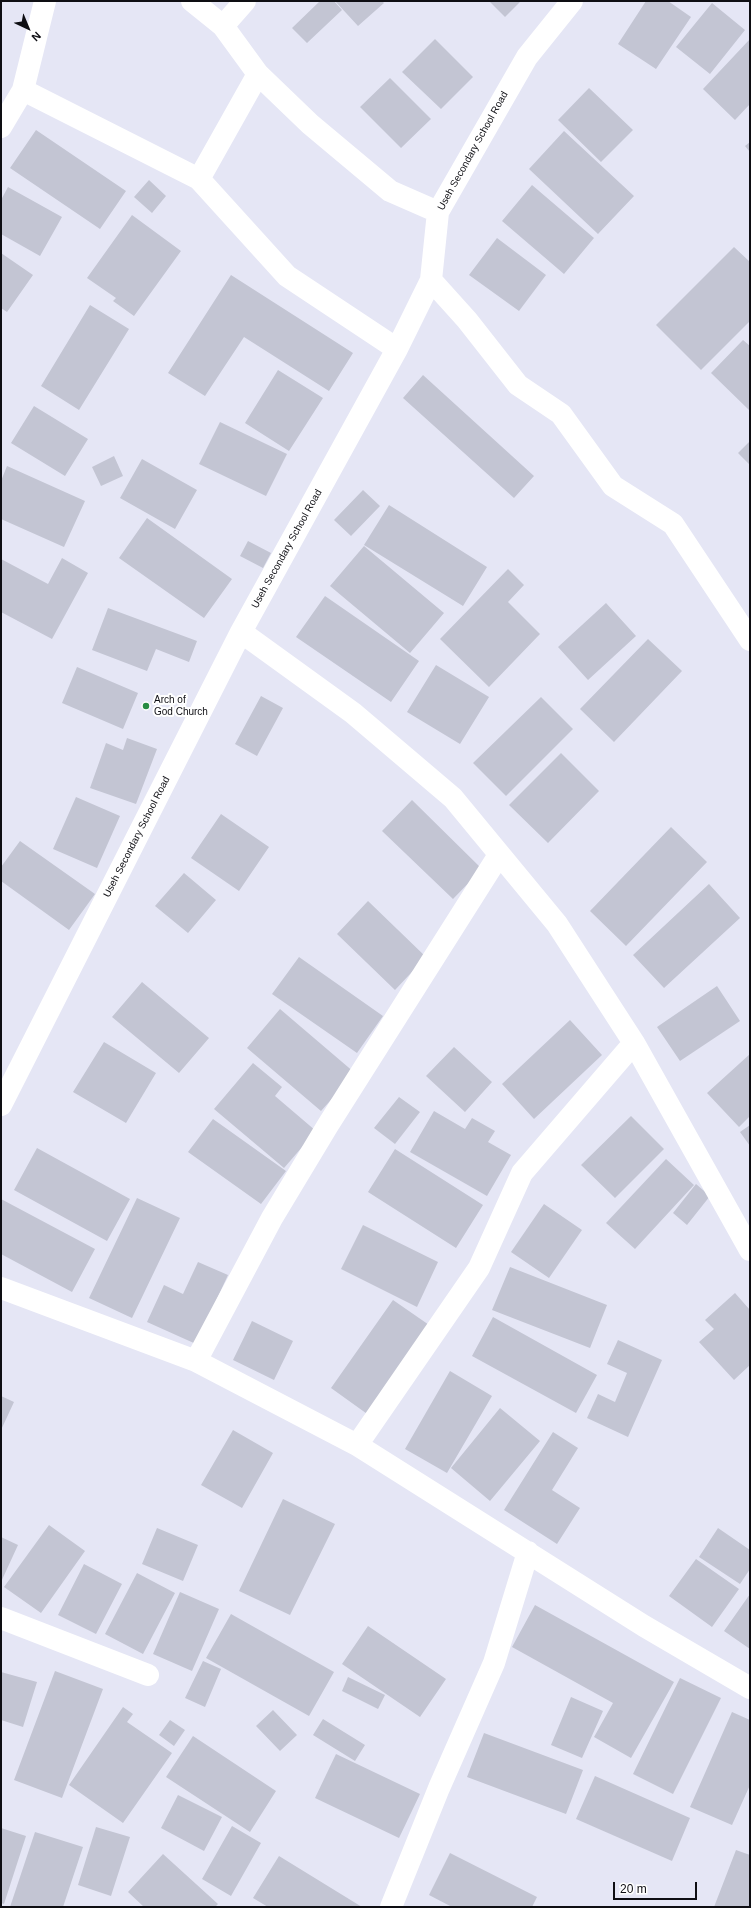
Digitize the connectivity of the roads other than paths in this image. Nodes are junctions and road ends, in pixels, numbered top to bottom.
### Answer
1 (45, 1) edge
2 (192, 1) edge
3 (245, 1) edge
4 (572, 1) edge
5 (223, 26) junction
6 (258, 74) junction
7 (23, 90) junction
8 (1, 127) edge
9 (200, 179) junction
10 (438, 212) junction
11 (431, 280) junction
12 (397, 349) junction
13 (241, 632) junction
14 (750, 640) edge
15 (499, 855) junction
16 (634, 1043) junction
17 (1, 1105) edge
18 (750, 1250) edge
19 (1, 1288) edge
20 (196, 1361) junction
21 (357, 1445) junction
22 (528, 1552) junction
23 (1, 1618) edge
24 (148, 1675) dead end
25 (750, 1688) edge
26 (391, 1907) edge

1 - 7 street
2 - 5 street
3 - 5 street
4 - 10 street, Useh Secondary School Road
5 - 6 street
6 - 9 street
6 - 10 street
7 - 8 street
7 - 9 street
9 - 12 street
10 - 11 street, Useh Secondary School Road
11 - 12 street, Useh Secondary School Road
11 - 14 street
12 - 13 street, Useh Secondary School Road
13 - 15 street
13 - 17 street, Useh Secondary School Road
15 - 16 street
15 - 20 street
16 - 18 street
16 - 21 street
19 - 20 street
20 - 21 street
21 - 22 street
22 - 25 street
22 - 26 street
23 - 24 street

